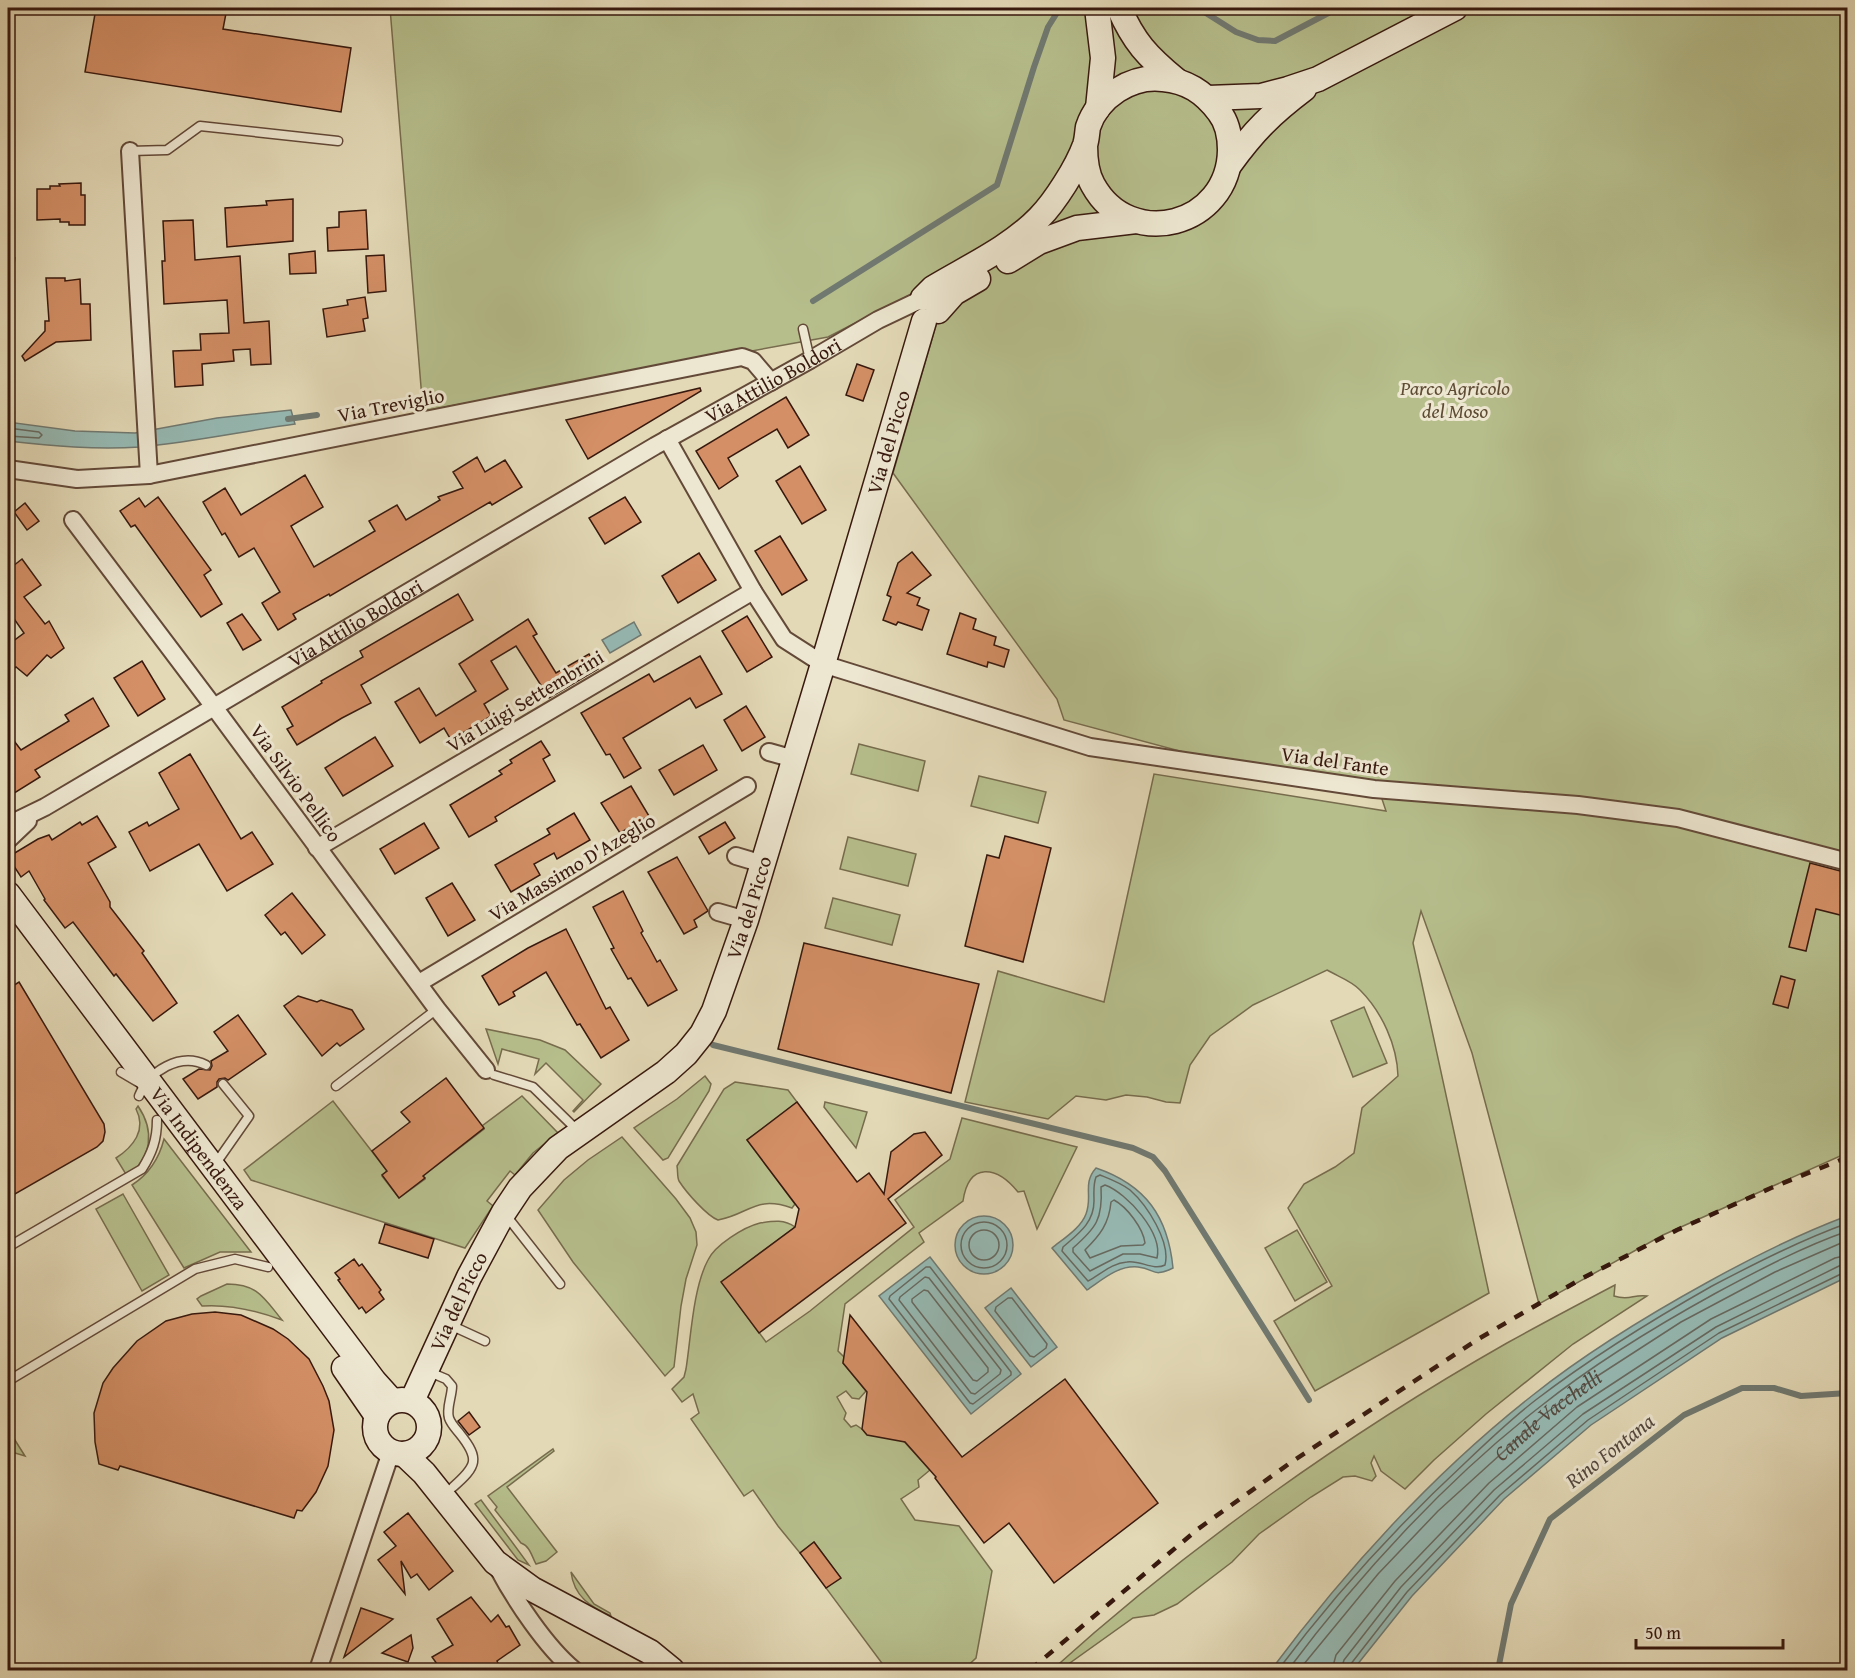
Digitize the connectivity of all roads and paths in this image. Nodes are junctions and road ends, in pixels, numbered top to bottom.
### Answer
1 (1097, 8) edge
2 (1119, 8) edge
3 (1455, 8) edge
4 (1318, 79) junction
5 (1176, 80) junction
6 (1208, 98) junction
7 (1098, 108) junction
8 (338, 141) dead end
9 (1085, 146) junction
10 (130, 151) joint
11 (1230, 164) junction
12 (1136, 221) junction
13 (924, 309) junction
14 (803, 329) dead end
15 (810, 360) junction
16 (771, 382) junction
17 (667, 439) junction
18 (8, 469) edge
19 (149, 475) junction
20 (72, 520) dead end
21 (753, 591) junction
22 (820, 662) junction
23 (214, 707) junction
24 (769, 752) dead end
25 (794, 759) junction
26 (747, 786) dead end
27 (45, 807) junction
28 (8, 825) edge
29 (8, 840) edge
30 (318, 848) junction
31 (736, 856) dead end
32 (1848, 862) edge
33 (763, 864) junction
34 (8, 894) edge
35 (718, 912) dead end
36 (8, 920) edge
37 (746, 920) junction
38 (419, 983) junction
39 (437, 1009) junction
40 (206, 1065) dead end
41 (490, 1072) joint
42 (223, 1084) dead end
43 (336, 1086) dead end
44 (143, 1088) junction
45 (157, 1120) junction
46 (579, 1133) junction
47 (213, 1168) junction
48 (504, 1212) junction
49 (8, 1247) edge
50 (268, 1267) junction
51 (560, 1284) dead end
52 (448, 1324) junction
53 (485, 1341) dead end
54 (426, 1370) junction
55 (8, 1381) edge
56 (394, 1406) junction
57 (428, 1437) junction
58 (397, 1453) junction
59 (453, 1487) junction
60 (495, 1562) junction
61 (519, 1580) junction
62 (318, 1671) edge
63 (574, 1671) edge
64 (672, 1671) edge

1 - 7 main road
2 - 5 main road
3 - 4 main road
4 - 6 main road
4 - 11 main road
5 - 6 main road
5 - 7 main road
6 - 11 main road
7 - 9 main road
8 - 10 lane
9 - 12 main road
9 - 13 main road, Via Attilio Boldori
10 - 19 street
11 - 12 main road
12 - 13 main road, Via Attilio Boldori
13 - 15 street, Via Attilio Boldori
13 - 22 main road, Via del Picco
14 - 15 lane
15 - 16 street, Via Attilio Boldori
16 - 17 street, Via Attilio Boldori
16 - 19 street, Via Treviglio
17 - 21 street
17 - 23 street, Via Attilio Boldori
18 - 19 street, Via Treviglio
20 - 23 street, Via Silvio Pellico
21 - 22 street
21 - 30 street, Via Luigi Settembrini
22 - 25 main road, Via del Picco
22 - 32 street, Via del Fante
23 - 27 street, Via Attilio Boldori
23 - 30 street, Via Silvio Pellico
24 - 25 street
25 - 33 main road, Via del Picco
26 - 38 street, Via Massimo D'Azeglio
27 - 28 street, Via Attilio Boldori
27 - 29 street, Via Attilio Boldori
30 - 38 street, Via Silvio Pellico
31 - 33 street
33 - 37 main road, Via del Picco
34 - 44 main road, Via Indipendenza
35 - 37 street
36 - 44 main road, Via Indipendenza
37 - 46 main road, Via del Picco
38 - 39 street, Via Silvio Pellico
39 - 41 street, Via Silvio Pellico
39 - 43 lane
40 - 44 lane
41 - 46 lane
42 - 47 lane
44 - 45 main road, Via Indipendenza
44 - 47 main road, Via Indipendenza
45 - 49 lane
45 - 50 main road, Via Indipendenza
46 - 48 main road, Via del Picco
47 - 56 main road, Via Indipendenza
48 - 51 lane
48 - 52 main road, Via del Picco
50 - 55 lane
50 - 56 main road, Via Indipendenza
52 - 53 lane
52 - 54 main road, Via del Picco
54 - 56 main road, Via del Picco
54 - 59 lane
56 - 57 main road
56 - 58 main road
57 - 58 main road
57 - 59 main road
58 - 60 main road
58 - 62 street
59 - 61 main road
60 - 61 main road
60 - 63 street
61 - 64 main road

